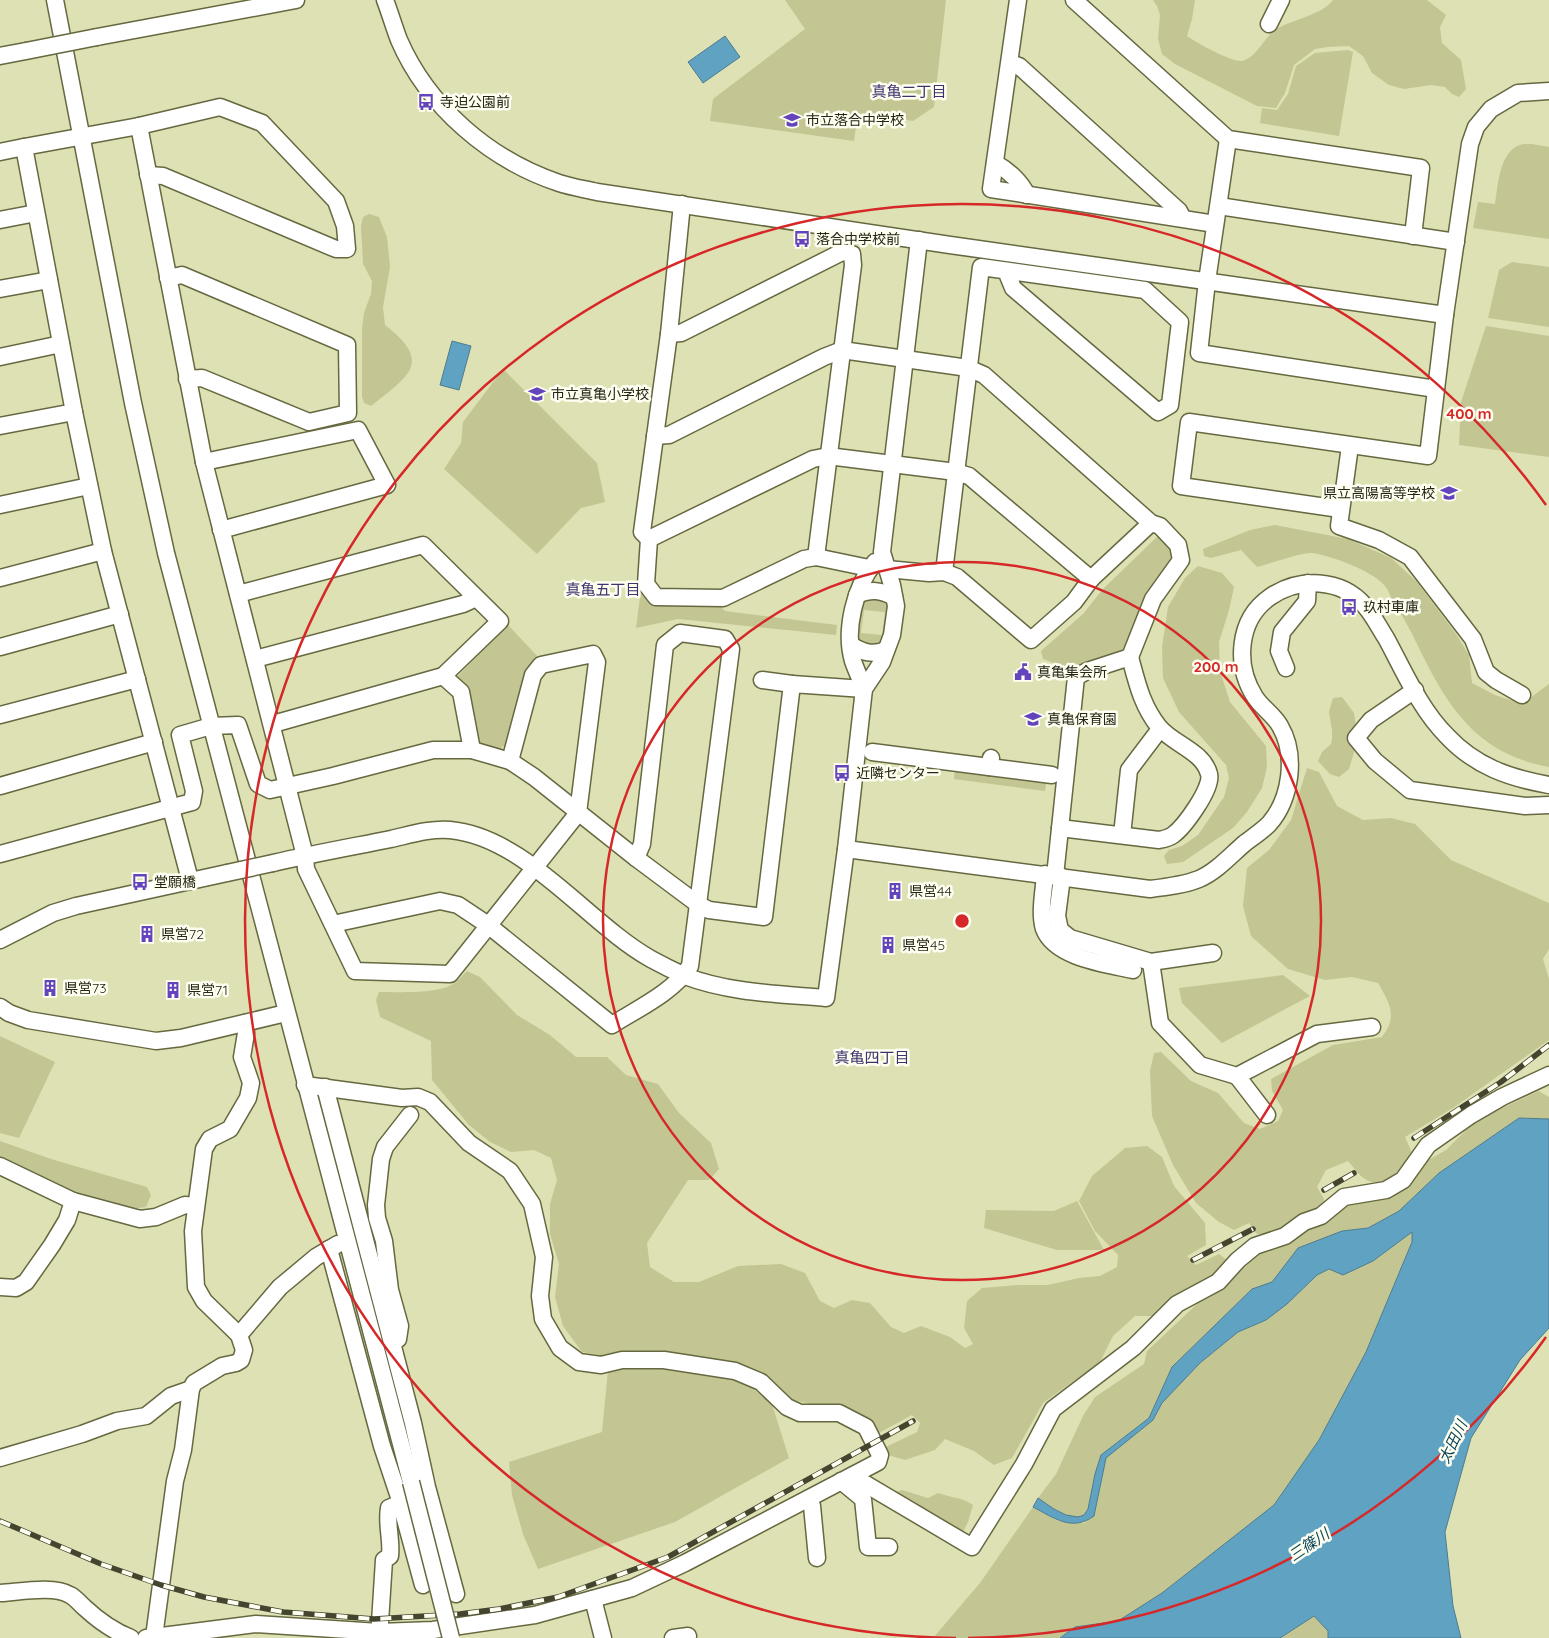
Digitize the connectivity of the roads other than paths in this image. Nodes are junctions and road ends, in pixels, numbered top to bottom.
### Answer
1 (55, 0) edge
2 (296, 0) edge
3 (385, 0) edge
4 (1018, 0) edge
5 (1074, 0) edge
6 (1281, 0) edge
7 (1268, 24) dead end
8 (0, 56) edge
9 (1010, 63) junction
10 (1549, 91) edge
11 (139, 126) junction
12 (81, 137) junction
13 (1228, 139) junction
14 (24, 148) junction
15 (0, 152) edge
16 (995, 162) junction
17 (148, 175) junction
18 (1028, 195) junction
19 (682, 204) junction
20 (1219, 206) junction
21 (36, 213) junction
22 (1182, 218) junction
23 (0, 220) edge
24 (1215, 224) junction
25 (1412, 236) junction
26 (919, 240) junction
27 (1456, 242) junction
28 (1006, 271) junction
29 (168, 278) junction
30 (49, 280) junction
31 (1207, 281) junction
32 (0, 289) edge
33 (1445, 315) junction
34 (669, 334) junction
35 (61, 344) junction
36 (842, 350) junction
37 (0, 357) edge
38 (905, 358) junction
39 (968, 368) junction
40 (188, 379) junction
41 (1436, 389) junction
42 (74, 412) junction
43 (0, 426) edge
44 (656, 436) junction
45 (1350, 446) junction
46 (828, 456) junction
47 (204, 462) junction
48 (893, 464) junction
49 (956, 472) junction
50 (89, 486) junction
51 (0, 505) edge
52 (1340, 509) junction
53 (1151, 523) junction
54 (222, 530) junction
55 (650, 539) junction
56 (104, 551) junction
57 (882, 552) junction
58 (816, 557) junction
59 (870, 568) junction
60 (887, 569) junction
61 (944, 572) junction
62 (0, 578) edge
63 (1091, 579) junction
64 (1308, 583) junction
65 (238, 594) junction
66 (857, 595) junction
67 (894, 597) junction
68 (476, 598) junction
69 (120, 614) junction
70 (851, 645) junction
71 (0, 647) edge
72 (886, 650) junction
73 (1130, 657) junction
74 (255, 659) junction
75 (1286, 668) dead end
76 (443, 676) junction
77 (137, 679) junction
78 (762, 680) dead end
79 (792, 684) junction
80 (864, 689) junction
81 (1415, 690) junction
82 (1522, 695) dead end
83 (0, 715) edge
84 (273, 724) junction
85 (211, 726) junction
86 (1160, 728) junction
87 (154, 742) junction
88 (472, 750) junction
89 (872, 752) dead end
90 (510, 761) junction
91 (1052, 775) dead end
92 (1549, 785) edge
93 (0, 786) edge
94 (287, 786) junction
95 (1549, 805) edge
96 (171, 808) junction
97 (578, 813) junction
98 (1060, 828) junction
99 (1122, 834) junction
100 (846, 849) junction
101 (0, 854) edge
102 (306, 856) junction
103 (636, 858) junction
104 (534, 869) junction
105 (1054, 876) junction
106 (190, 880) junction
107 (699, 905) junction
108 (333, 924) junction
109 (488, 925) junction
110 (0, 940) edge
111 (1214, 952) dead end
112 (1151, 962) junction
113 (1133, 970) dead end
114 (684, 976) junction
115 (0, 1007) edge
116 (286, 1013) junction
117 (245, 1023) junction
118 (1372, 1027) dead end
119 (1549, 1075) edge
120 (1237, 1076) junction
121 (305, 1085) junction
122 (325, 1088) junction
123 (410, 1115) dead end
124 (1267, 1115) dead end
125 (0, 1166) edge
126 (73, 1201) junction
127 (195, 1206) junction
128 (377, 1218) junction
129 (360, 1223) junction
130 (346, 1234) junction
131 (329, 1249) junction
132 (0, 1287) edge
133 (239, 1335) junction
134 (392, 1342) junction
135 (191, 1389) junction
136 (0, 1458) edge
137 (847, 1478) junction
138 (808, 1499) junction
139 (401, 1503) junction
140 (889, 1547) dead end
141 (817, 1558) dead end
142 (422, 1585) dead end
143 (0, 1593) edge
144 (456, 1594) dead end
145 (593, 1599) junction
146 (466, 1632) edge
147 (434, 1634) edge
148 (379, 1635) edge
149 (131, 1638) edge
150 (150, 1638) edge
151 (451, 1638) edge
152 (603, 1638) edge

1 - 12 street
2 - 8 street, bridge
3 - 19 street
4 - 9 street
5 - 13 street
6 - 7 street
9 - 16 street
9 - 22 street
10 - 27 street
11 - 12 street
11 - 17 street
11 - 17 street
12 - 14 street
12 - 85 street
13 - 20 street
13 - 25 street
14 - 15 street
14 - 21 street
16 - 18 street
16 - 18 street
17 - 29 street
18 - 22 street
19 - 26 street
19 - 34 street
20 - 24 street
20 - 25 street
21 - 23 street
21 - 30 street
22 - 24 street
24 - 31 street
25 - 27 street
26 - 31 street
26 - 38 street
27 - 33 street
28 - 28 street
28 - 39 street
29 - 40 street
29 - 40 street
30 - 32 street
30 - 35 street
31 - 33 street
31 - 41 street
33 - 41 street
34 - 36 street
34 - 44 street
35 - 37 street
35 - 42 street
36 - 38 street
36 - 44 street
36 - 46 street
38 - 39 street
38 - 48 street
39 - 49 street
39 - 53 street
40 - 47 street
41 - 45 street
42 - 43 street
42 - 50 street
44 - 55 street
45 - 52 street
45 - 52 street
46 - 48 street
46 - 55 street
46 - 58 street
47 - 54 street
47 - 54 street
48 - 49 street
48 - 57 street
49 - 61 street
49 - 63 street
50 - 51 street
50 - 56 street
52 - 82 street
53 - 63 street
53 - 73 street
54 - 65 street
55 - 58 street
56 - 62 street
56 - 69 street
57 - 59 street
57 - 60 street
58 - 59 street
59 - 66 street
60 - 61 street
60 - 67 street
61 - 63 street
64 - 75 street
64 - 81 street
64 - 105 street
65 - 68 street
65 - 74 street
66 - 67 street
66 - 70 street
67 - 72 street
68 - 74 street
68 - 76 street
69 - 71 street
69 - 77 street
70 - 72 street
70 - 80 street
72 - 80 street
73 - 86 street
73 - 98 street
74 - 84 street
76 - 84 street
76 - 88 street
77 - 83 street
77 - 87 street
78 - 79 street
79 - 80 street
79 - 107 street
80 - 100 street
81 - 92 street
81 - 95 street
84 - 94 street
85 - 94 street
85 - 96 street
85 - 116 street
86 - 99 street
86 - 99 street
87 - 93 street
87 - 96 street
88 - 90 street
88 - 94 street
89 - 91 street
90 - 97 street
90 - 97 street
94 - 102 street
96 - 101 street
96 - 106 street
97 - 103 street
97 - 104 street
98 - 99 street
98 - 105 street
100 - 105 street
100 - 114 street
102 - 104 street
102 - 106 street, bridge
102 - 108 street
103 - 107 street
103 - 107 street
104 - 109 street
104 - 114 street
105 - 112 street
105 - 113 street
106 - 110 street
107 - 114 street
108 - 109 street
108 - 109 street
109 - 114 street
111 - 112 street
112 - 120 street
115 - 117 street
116 - 117 street
116 - 121 street
117 - 127 street
118 - 120 street
119 - 137 street
120 - 124 street
121 - 122 street
121 - 130 street
122 - 129 street
122 - 137 street
123 - 128 street
125 - 126 street
126 - 127 street
126 - 132 street
127 - 133 street
128 - 129 street
128 - 134 street
129 - 130 street
129 - 134 street
130 - 131 street
130 - 151 street, bridge
131 - 133 street
131 - 139 street
133 - 135 street
134 - 144 street
135 - 136 street
135 - 150 street
137 - 138 street
137 - 140 street
138 - 141 street
138 - 145 street
139 - 142 street
139 - 148 street
143 - 149 street
145 - 146 street
145 - 152 street
146 - 147 street
147 - 148 street
148 - 150 street

